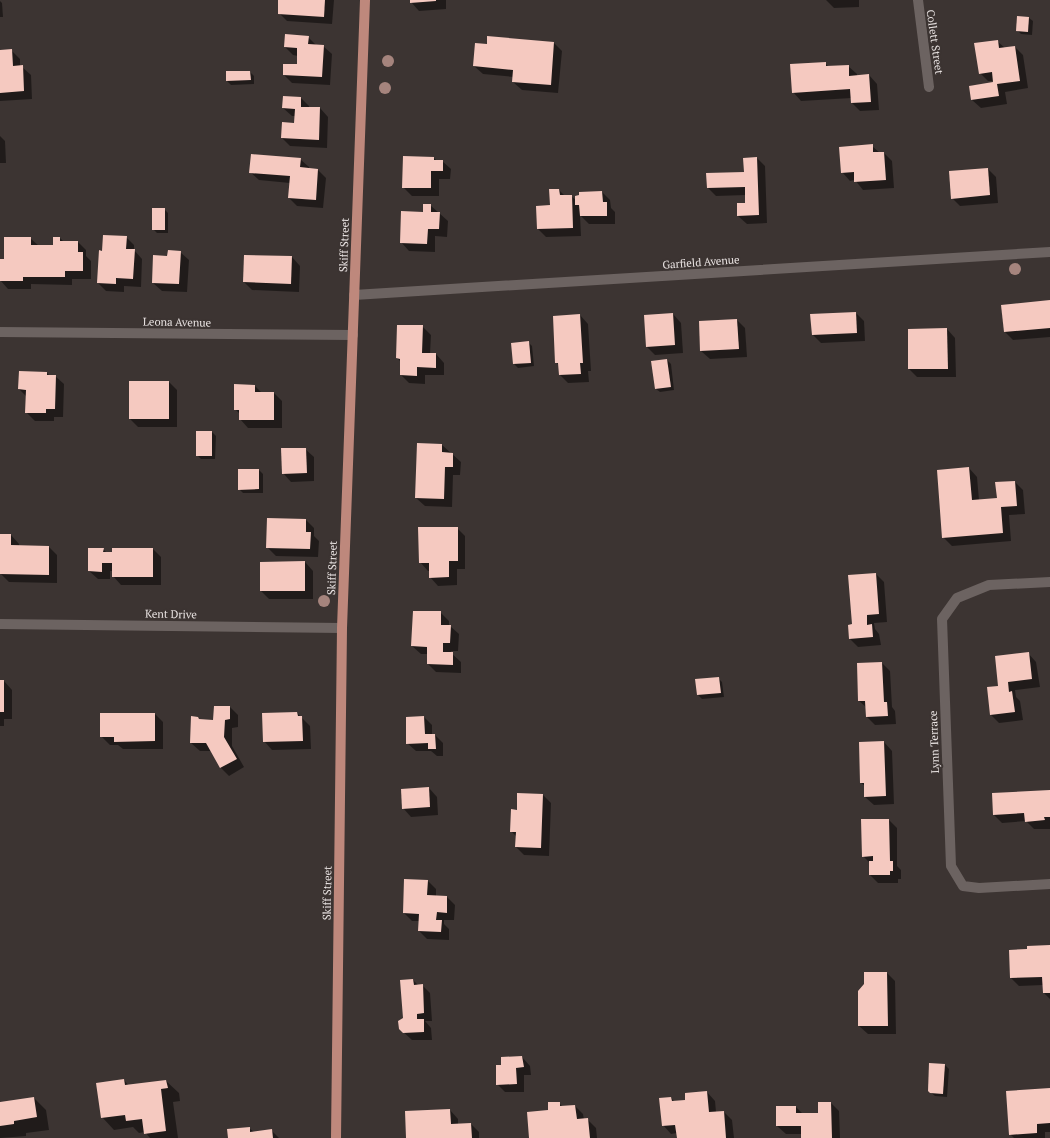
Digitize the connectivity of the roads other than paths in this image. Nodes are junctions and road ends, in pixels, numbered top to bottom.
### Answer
1 (364, 0) edge
2 (918, 0) edge
3 (929, 87) dead end
4 (1050, 252) edge
5 (354, 295) junction
6 (0, 332) edge
7 (353, 335) junction
8 (1050, 582) edge
9 (0, 624) edge
10 (342, 628) junction
11 (1050, 884) edge
12 (336, 1138) edge

1 - 5 main road, Skiff Street
2 - 3 street, Collett Street
4 - 5 street, Garfield Avenue
5 - 7 main road, Skiff Street
6 - 7 street, Leona Avenue
7 - 10 main road, Skiff Street
8 - 11 street, Lynn Terrace
9 - 10 street, Kent Drive
10 - 12 main road, Skiff Street

